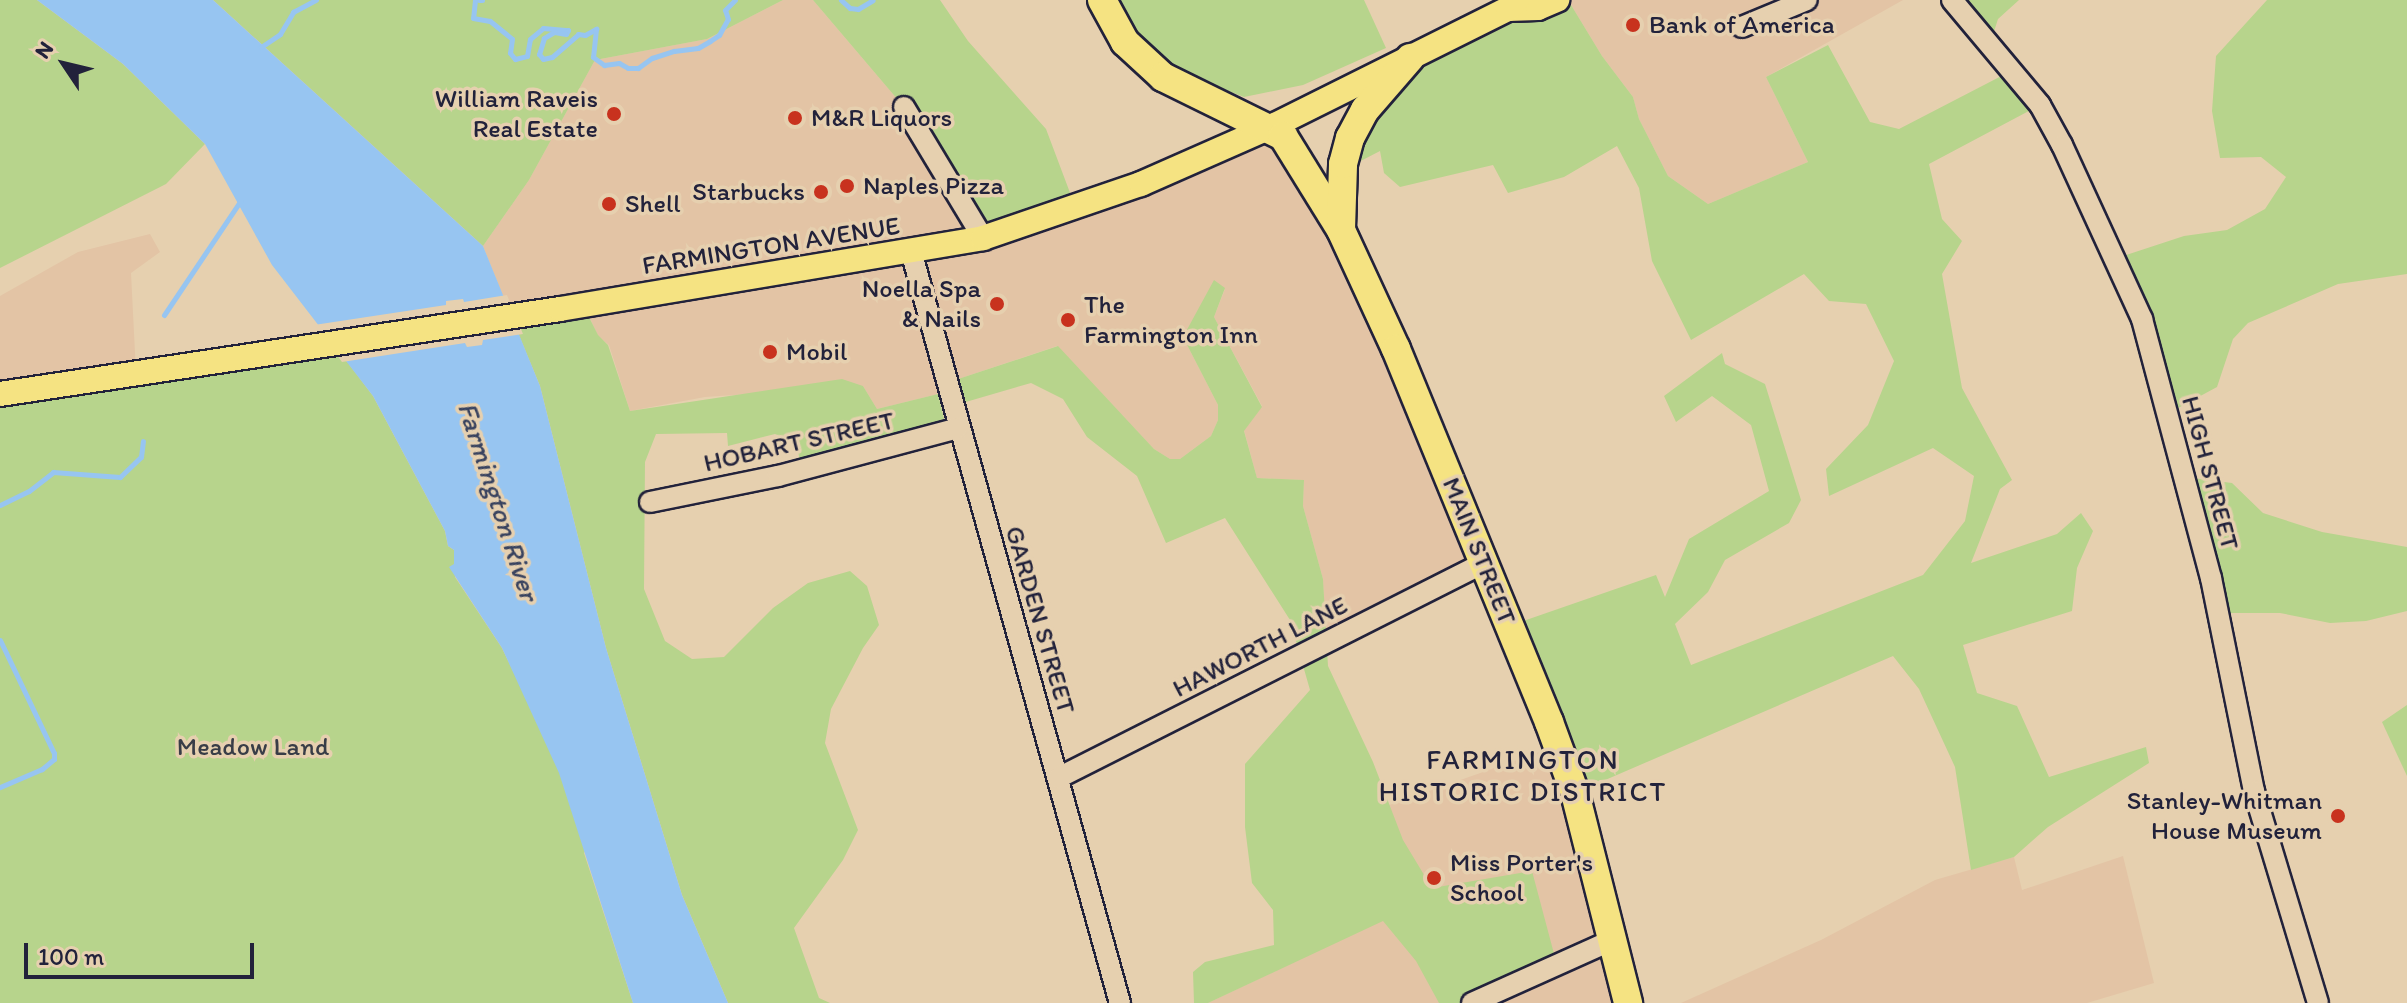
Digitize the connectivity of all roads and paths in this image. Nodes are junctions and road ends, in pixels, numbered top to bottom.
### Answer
1 (1102, 0) edge
2 (1557, 0) edge
3 (1807, 0) edge
4 (1952, 0) edge
5 (1512, 5) edge
6 (1742, 27) dead end
7 (1410, 58) junction
8 (904, 107) dead end
9 (1269, 126) junction
10 (1341, 230) junction
11 (983, 238) junction
12 (911, 251) junction
13 (0, 394) edge
14 (958, 428) junction
15 (650, 502) dead end
16 (1485, 562) junction
17 (1058, 778) junction
18 (1612, 940) junction
19 (1120, 1003) edge
20 (1472, 1003) edge
21 (1628, 1003) edge
22 (2318, 1003) edge

1 - 9 highway
2 - 5 main road, FARMINGTON AVENUE
3 - 6 street
4 - 22 street, HIGH STREET
5 - 7 main road, FARMINGTON AVENUE
7 - 9 main road, FARMINGTON AVENUE
7 - 10 highway
8 - 11 street
9 - 10 highway, MAIN STREET
9 - 11 main road, FARMINGTON AVENUE
10 - 16 highway, MAIN STREET
11 - 12 main road, FARMINGTON AVENUE
12 - 13 main road, FARMINGTON AVENUE
12 - 14 street, GARDEN STREET
14 - 15 street, HOBART STREET
14 - 17 street, GARDEN STREET
16 - 17 street, HAWORTH LANE
16 - 18 highway, MAIN STREET
17 - 19 street, GARDEN STREET
18 - 20 street
18 - 21 highway, MAIN STREET

